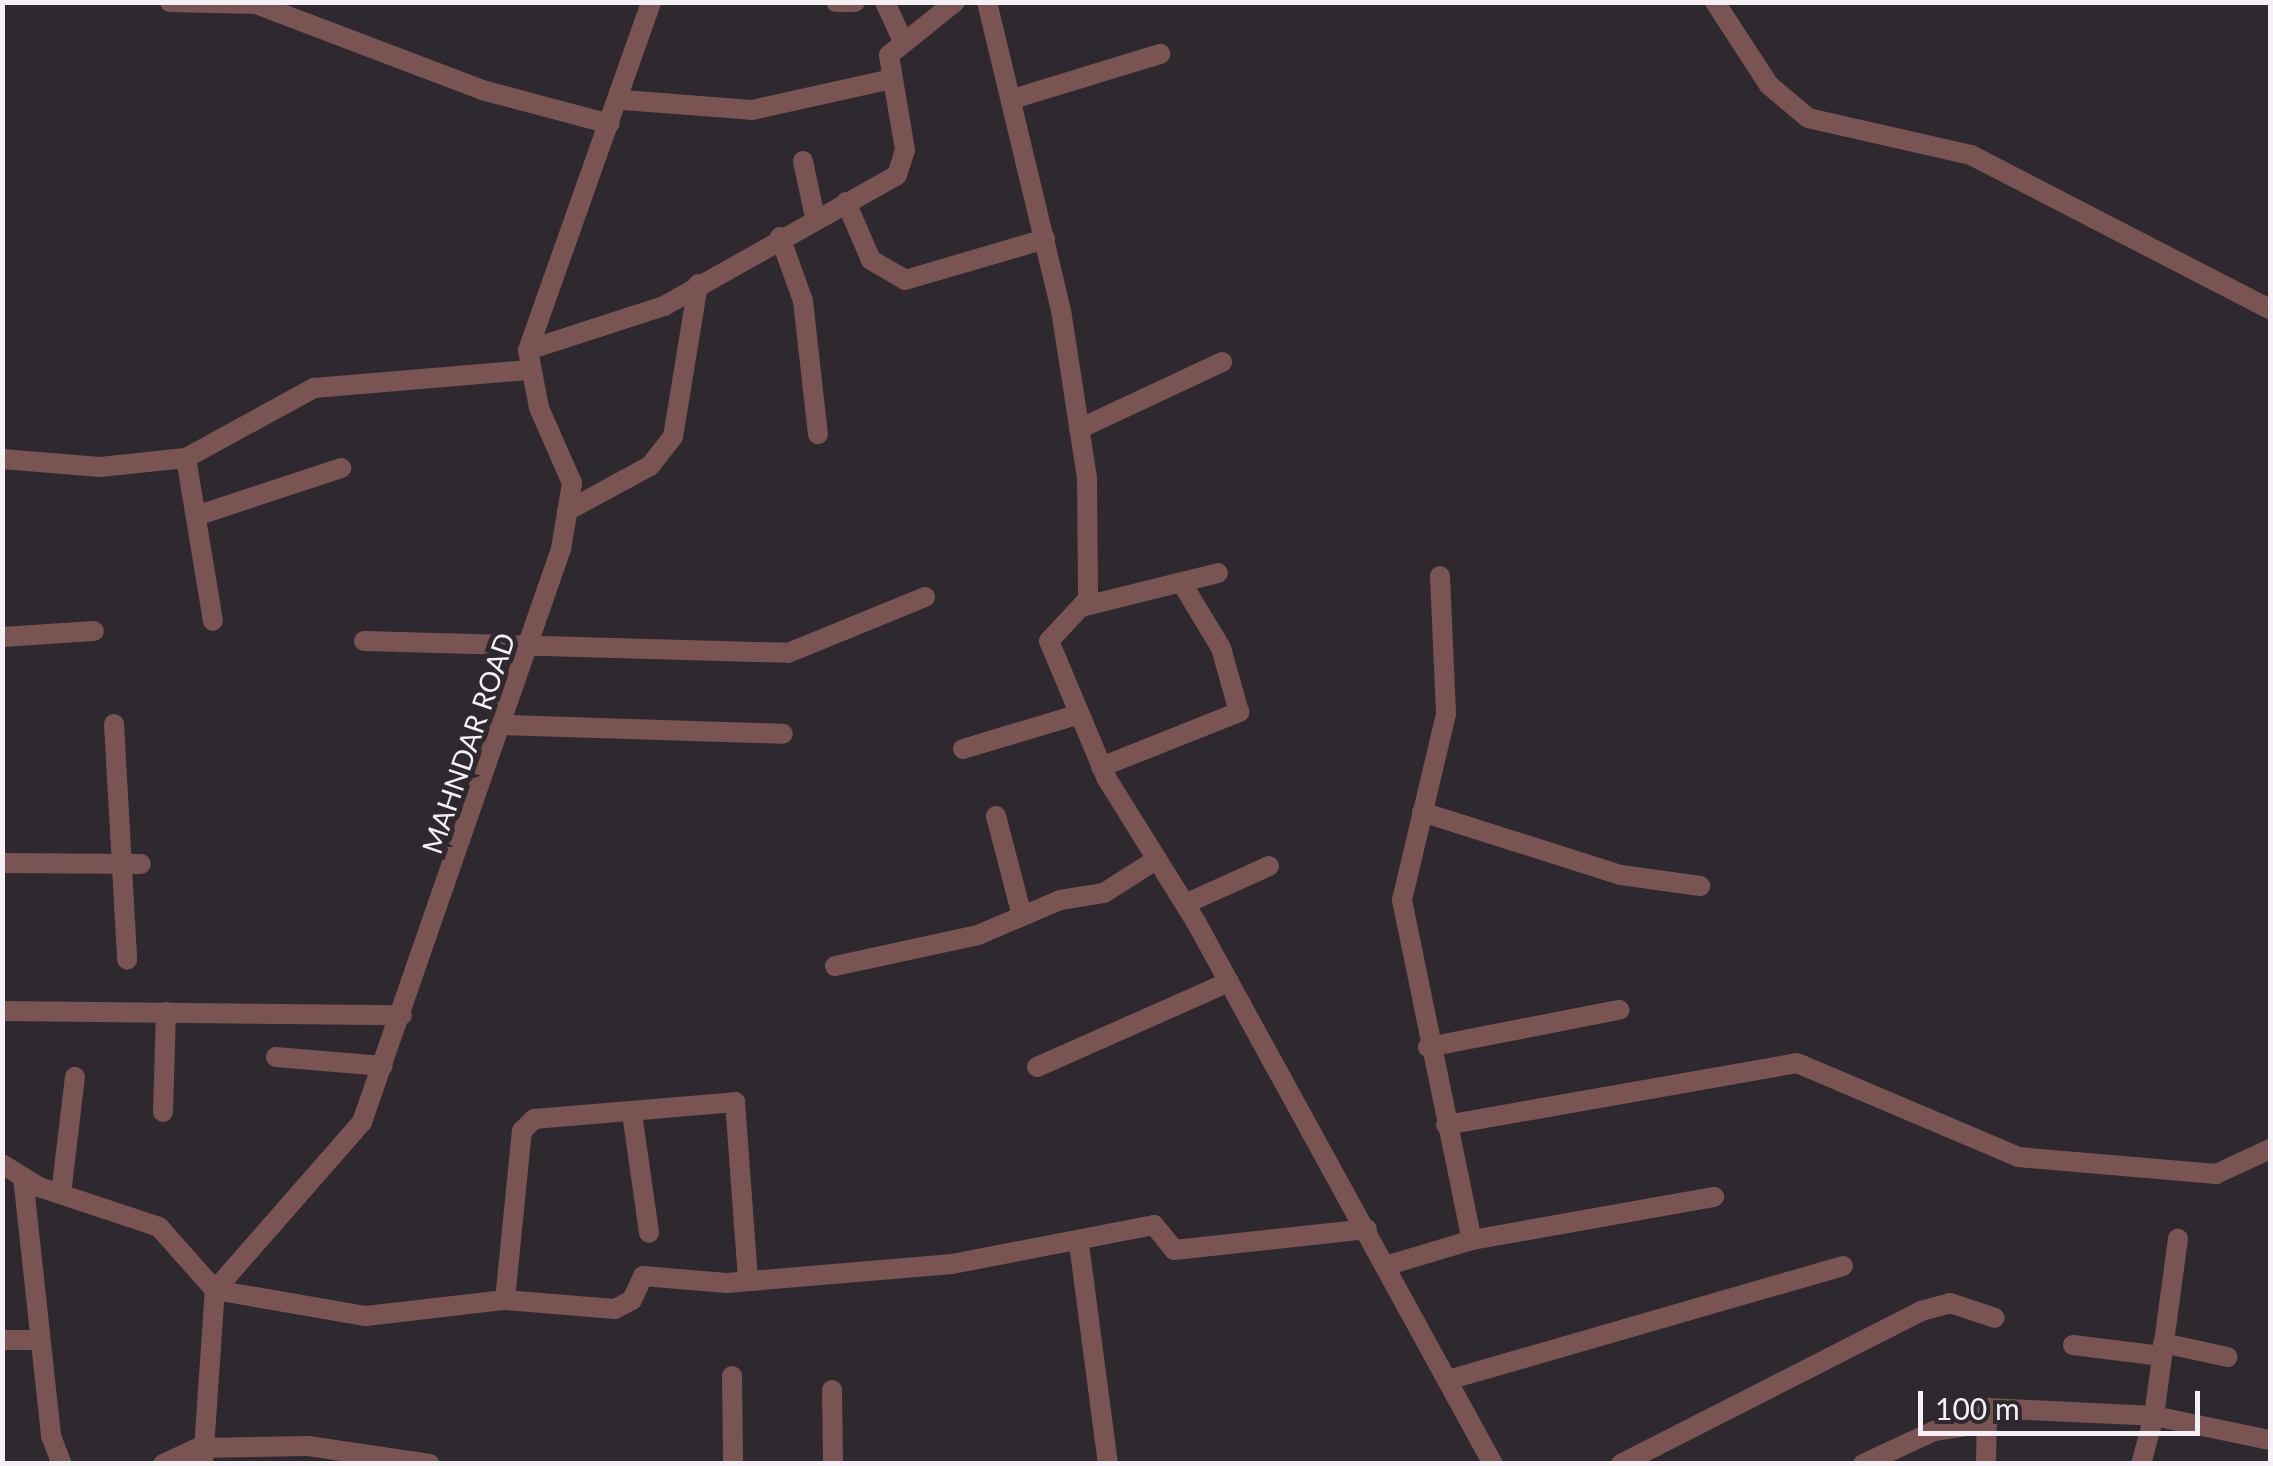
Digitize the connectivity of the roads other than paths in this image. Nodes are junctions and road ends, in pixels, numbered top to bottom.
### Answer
1 (170, 2) edge
2 (652, 2) edge
3 (836, 2) edge
4 (855, 2) edge
5 (884, 2) edge
6 (955, 2) edge
7 (987, 2) edge
8 (1715, 2) edge
9 (902, 40) junction
10 (1160, 54) dead end
11 (892, 79) junction
12 (1016, 98) junction
13 (623, 100) junction
14 (610, 124) junction
15 (803, 161) dead end
16 (846, 202) junction
17 (816, 218) junction
18 (780, 237) junction
19 (1045, 239) junction
20 (698, 284) junction
21 (2270, 310) edge
22 (528, 360) junction
23 (1222, 362) dead end
24 (1079, 428) junction
25 (818, 434) dead end
26 (186, 458) junction
27 (2, 459) edge
28 (340, 468) dead end
29 (566, 511) junction
30 (196, 516) junction
31 (1218, 572) dead end
32 (1440, 576) dead end
33 (1183, 586) junction
34 (925, 597) dead end
35 (1080, 607) junction
36 (213, 621) dead end
37 (94, 631) dead end
38 (2, 637) edge
39 (364, 641) dead end
40 (528, 649) junction
41 (1076, 714) junction
42 (114, 724) dead end
43 (504, 725) junction
44 (783, 734) dead end
45 (962, 749) dead end
46 (1101, 767) junction
47 (1422, 812) junction
48 (996, 816) dead end
49 (1157, 860) junction
50 (2, 863) edge
51 (133, 864) junction
52 (1269, 866) dead end
53 (1700, 886) dead end
54 (1184, 904) junction
55 (1022, 916) junction
56 (126, 960) dead end
57 (835, 966) dead end
58 (1230, 982) junction
59 (2, 1010) edge
60 (1619, 1010) dead end
61 (166, 1012) junction
62 (402, 1015) junction
63 (1428, 1048) junction
64 (276, 1057) dead end
65 (383, 1066) junction
66 (1037, 1067) dead end
67 (76, 1077) dead end
68 (163, 1112) dead end
69 (632, 1113) junction
70 (1446, 1125) junction
71 (2270, 1148) edge
72 (2, 1164) edge
73 (24, 1177) junction
74 (61, 1194) junction
75 (1714, 1197) dead end
76 (1367, 1229) junction
77 (649, 1233) dead end
78 (2178, 1239) dead end
79 (1472, 1240) junction
80 (1079, 1244) junction
81 (1386, 1266) junction
82 (1843, 1266) dead end
83 (748, 1277) junction
84 (214, 1290) junction
85 (505, 1300) junction
86 (1995, 1318) dead end
87 (2, 1340) edge
88 (39, 1340) junction
89 (2073, 1344) dead end
90 (2162, 1350) junction
91 (2227, 1358) dead end
92 (732, 1376) dead end
93 (1448, 1380) junction
94 (832, 1390) dead end
95 (2154, 1416) junction
96 (1987, 1423) junction
97 (2270, 1440) edge
98 (201, 1456) edge
99 (62, 1464) edge
100 (163, 1464) edge
101 (430, 1464) edge
102 (733, 1464) edge
103 (833, 1464) edge
104 (1108, 1464) edge
105 (1493, 1464) edge
106 (1621, 1464) edge
107 (1863, 1464) edge
108 (1986, 1464) edge
109 (2140, 1464) edge

1 - 14 street
2 - 13 street
3 - 4 street
5 - 9 street
6 - 9 street
7 - 12 street
8 - 21 street
9 - 11 street
10 - 12 street
11 - 13 street
11 - 16 street
12 - 19 street
13 - 14 street
14 - 22 street
15 - 17 street
16 - 17 street
16 - 19 street
17 - 18 street
18 - 20 street
18 - 25 street
19 - 24 street
20 - 22 street
20 - 29 street
22 - 26 street
22 - 29 street, MAHNDAR ROAD
23 - 24 street
24 - 35 street
26 - 27 street
26 - 30 street
28 - 30 street
29 - 40 street, MAHNDAR ROAD
30 - 36 street
31 - 33 street
32 - 47 street
33 - 35 street
33 - 46 street
34 - 40 street
35 - 41 street
37 - 38 street
39 - 40 street
40 - 43 street, MAHNDAR ROAD
41 - 45 street
41 - 46 street
42 - 51 street
43 - 44 street
43 - 62 street, MAHNDAR ROAD
46 - 49 street
47 - 53 street
47 - 63 street
48 - 55 street
49 - 54 street
49 - 55 street
50 - 51 street
51 - 56 street
52 - 54 street
54 - 58 street
55 - 57 street
58 - 66 street
58 - 76 street
59 - 61 street
60 - 63 street
61 - 62 street
61 - 68 street
62 - 65 street, MAHNDAR ROAD
63 - 70 street
64 - 65 street
65 - 84 street, MAHNDAR ROAD
67 - 74 street
69 - 77 street
69 - 83 street
69 - 85 street
70 - 71 street
70 - 79 street
72 - 73 street
73 - 74 street
73 - 88 street
74 - 84 street
75 - 79 street
76 - 80 street
76 - 81 street
78 - 90 street
79 - 81 street
80 - 83 street
80 - 104 street
81 - 93 street
82 - 93 street
83 - 85 street
84 - 85 street
84 - 98 street
86 - 106 street
87 - 88 street
88 - 99 street
89 - 90 street
90 - 91 street
90 - 95 street
92 - 102 street
93 - 105 street
94 - 103 street
95 - 96 street
95 - 97 street
95 - 109 street
96 - 107 street
96 - 108 street
98 - 100 street
98 - 101 street

